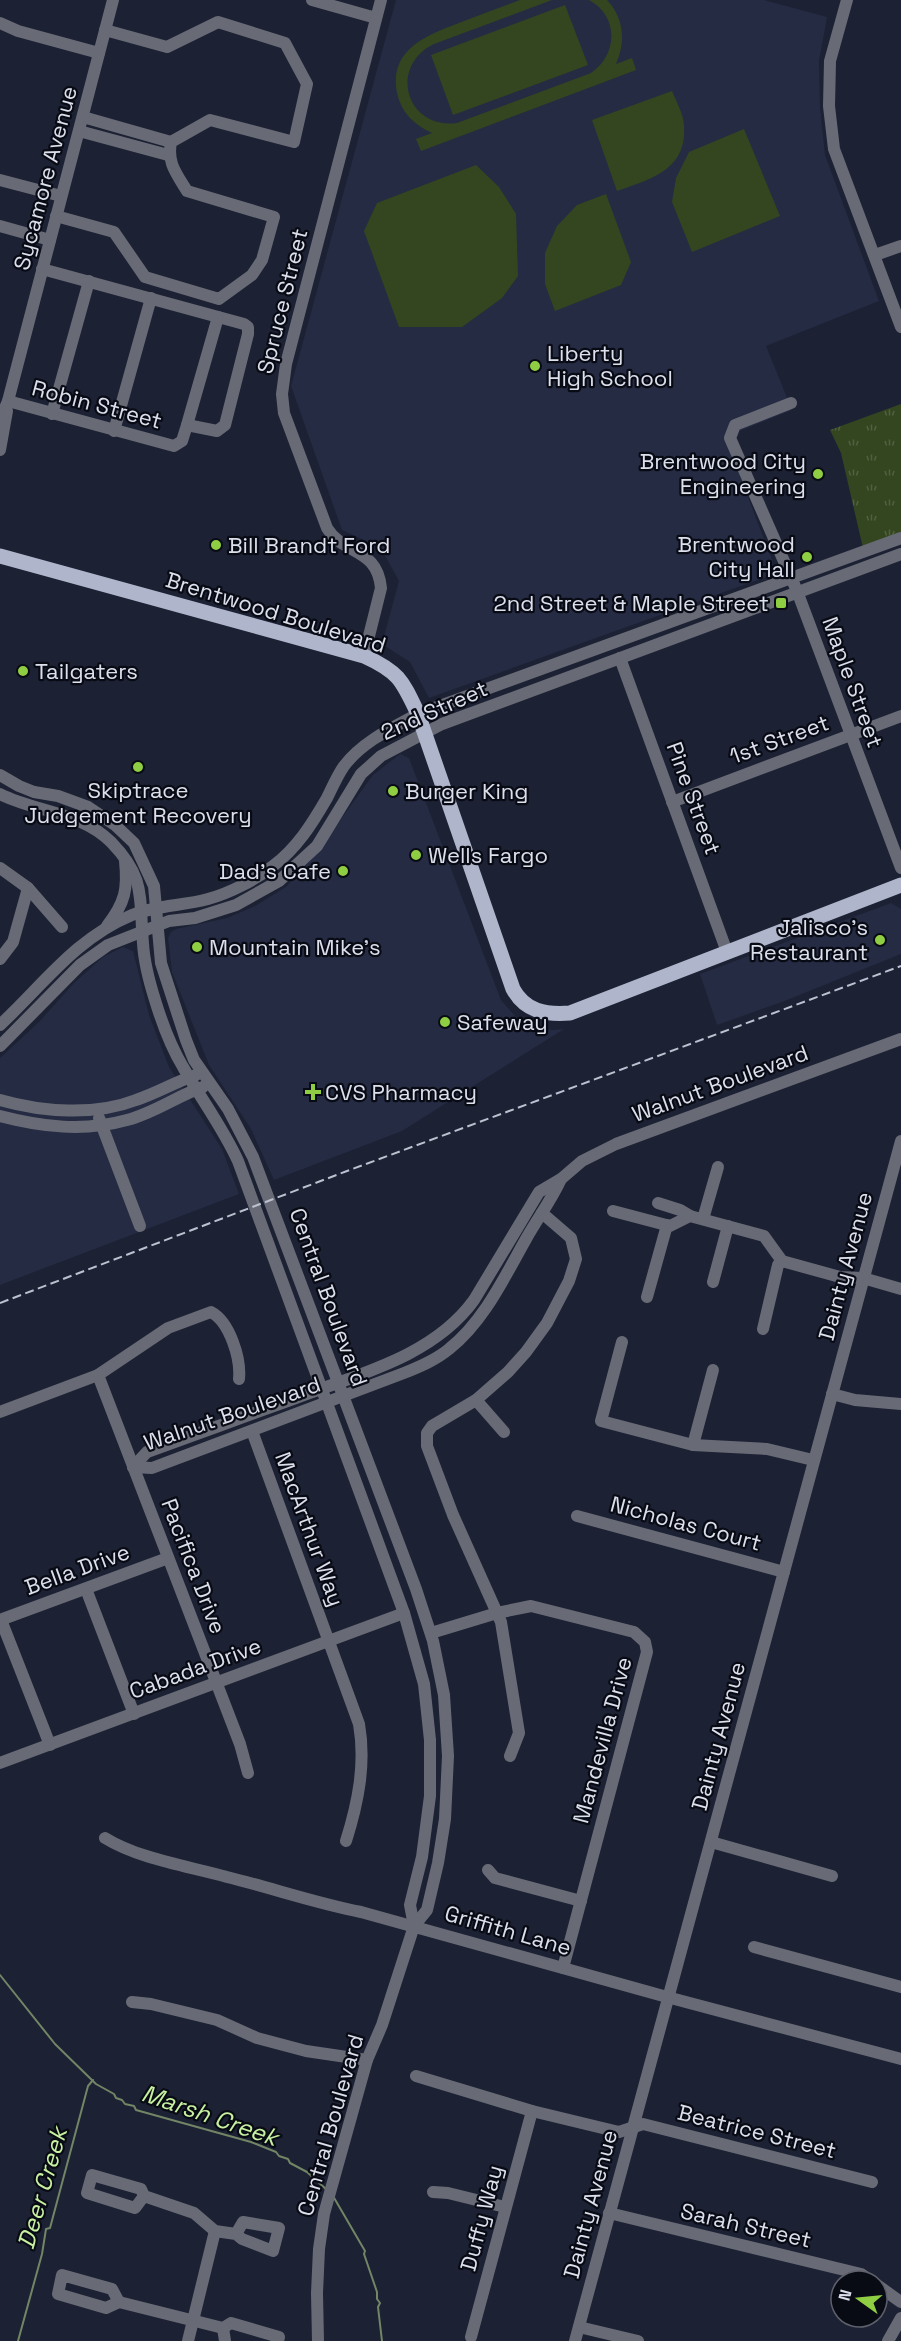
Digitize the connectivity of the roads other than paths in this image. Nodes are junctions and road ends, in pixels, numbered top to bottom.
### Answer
1 (113, 0) edge
2 (312, 0) edge
3 (381, 0) edge
4 (847, 0) edge
5 (376, 18) junction
6 (0, 23) edge
7 (105, 30) junction
8 (99, 53) junction
9 (83, 117) junction
10 (79, 131) junction
11 (171, 142) junction
12 (168, 155) junction
13 (0, 180) edge
14 (61, 196) junction
15 (56, 216) junction
16 (0, 226) edge
17 (50, 240) junction
18 (901, 246) edge
19 (875, 255) junction
20 (42, 269) junction
21 (89, 281) junction
22 (151, 298) junction
23 (218, 316) junction
24 (901, 327) edge
25 (8, 401) junction
26 (791, 403) dead end
27 (52, 414) junction
28 (0, 420) edge
29 (188, 425) junction
30 (114, 431) junction
31 (0, 450) edge
32 (901, 538) edge
33 (901, 554) edge
34 (0, 556) edge
35 (791, 579) junction
36 (797, 591) junction
37 (690, 615) junction
38 (669, 639) junction
39 (364, 656) junction
40 (620, 658) junction
41 (418, 714) junction
42 (901, 716) edge
43 (424, 732) junction
44 (850, 735) junction
45 (0, 775) edge
46 (2, 797) edge
47 (672, 802) junction
48 (124, 857) junction
49 (0, 868) edge
50 (901, 868) edge
51 (901, 885) edge
52 (28, 888) junction
53 (157, 908) junction
54 (142, 912) junction
55 (158, 925) junction
56 (62, 927) dead end
57 (142, 930) junction
58 (102, 931) junction
59 (727, 952) junction
60 (0, 959) edge
61 (0, 1025) edge
62 (901, 1040) edge
63 (0, 1046) edge
64 (202, 1072) junction
65 (189, 1077) junction
66 (210, 1084) junction
67 (196, 1089) junction
68 (0, 1100) edge
69 (96, 1109) junction
70 (0, 1116) edge
71 (102, 1125) junction
72 (901, 1141) edge
73 (718, 1167) dead end
74 (561, 1179) junction
75 (658, 1203) dead end
76 (613, 1211) dead end
77 (542, 1213) junction
78 (690, 1216) junction
79 (703, 1219) junction
80 (667, 1225) junction
81 (140, 1226) dead end
82 (728, 1226) junction
83 (782, 1261) junction
84 (863, 1278) junction
85 (713, 1282) dead end
86 (901, 1289) edge
87 (647, 1297) dead end
88 (763, 1329) dead end
89 (622, 1342) dead end
90 (713, 1370) dead end
91 (98, 1374) junction
92 (240, 1379) dead end
93 (337, 1382) junction
94 (320, 1388) junction
95 (832, 1394) junction
96 (343, 1396) junction
97 (476, 1400) junction
98 (326, 1403) junction
99 (901, 1404) edge
100 (0, 1412) edge
101 (252, 1431) junction
102 (504, 1432) dead end
103 (693, 1445) junction
104 (813, 1460) junction
105 (133, 1467) junction
106 (577, 1516) dead end
107 (168, 1558) junction
108 (784, 1572) junction
109 (86, 1589) junction
110 (404, 1613) junction
111 (497, 1613) junction
112 (0, 1620) edge
113 (430, 1633) junction
114 (330, 1641) junction
115 (216, 1683) junction
116 (134, 1714) junction
117 (50, 1744) junction
118 (510, 1756) dead end
119 (0, 1763) edge
120 (248, 1773) dead end
121 (105, 1838) dead end
122 (346, 1841) dead end
123 (711, 1842) junction
124 (488, 1870) dead end
125 (832, 1876) dead end
126 (581, 1901) junction
127 (414, 1926) junction
128 (754, 1947) dead end
129 (563, 1968) junction
130 (901, 1987) edge
131 (667, 1997) junction
132 (132, 2002) dead end
133 (901, 2056) edge
134 (366, 2060) junction
135 (416, 2076) dead end
136 (532, 2111) junction
137 (632, 2128) junction
138 (872, 2182) dead end
139 (433, 2192) dead end
140 (144, 2196) dead end
141 (505, 2207) junction
142 (609, 2213) junction
143 (215, 2231) junction
144 (236, 2234) dead end
145 (840, 2269) edge
146 (119, 2302) dead end
147 (901, 2318) edge
148 (193, 2320) junction
149 (579, 2327) junction
150 (224, 2335) edge
151 (471, 2337) dead end
152 (188, 2341) edge
153 (278, 2341) edge
154 (318, 2341) edge
155 (575, 2341) edge
156 (638, 2341) edge
157 (888, 2341) edge

1 - 7 street, Sycamore Avenue
2 - 5 street
3 - 5 street, Spruce Street
4 - 19 street
5 - 39 street, Spruce Street
6 - 8 street
7 - 8 street, Sycamore Avenue
7 - 11 street
8 - 9 street, Sycamore Avenue
9 - 10 street, Sycamore Avenue
9 - 11 street
10 - 12 street
10 - 14 street, Sycamore Avenue
11 - 12 street
12 - 15 street
13 - 14 street
14 - 15 street, Sycamore Avenue
15 - 17 street, Sycamore Avenue
16 - 17 street
17 - 20 street, Sycamore Avenue
18 - 19 street
19 - 24 street
20 - 21 street
20 - 25 street, Sycamore Avenue
21 - 22 street
21 - 27 street
22 - 23 street
22 - 30 street
23 - 29 street
23 - 29 street
25 - 27 street, Robin Street
25 - 28 street, Sycamore Avenue
25 - 31 street, Sycamore Avenue
26 - 35 street, Maple Street
27 - 30 street, Robin Street
29 - 30 street, Robin Street
32 - 35 street, 2nd Street
33 - 36 street, 2nd Street
34 - 39 main road, Brentwood Boulevard
35 - 36 street, Maple Street
35 - 37 street, 2nd Street
36 - 38 street, 2nd Street
36 - 44 street, Maple Street
37 - 38 street
37 - 41 street, 2nd Street
38 - 40 street, 2nd Street
39 - 41 main road, Brentwood Boulevard
40 - 43 street, 2nd Street
40 - 47 street, Pine Street
41 - 43 main road, Brentwood Boulevard
41 - 53 street, 2nd Street
42 - 44 street, 1st Street
43 - 55 street, 2nd Street
43 - 59 main road, Brentwood Boulevard
44 - 47 street, 1st Street
44 - 50 street, Maple Street
45 - 53 street, Central Boulevard
46 - 48 street, Central Boulevard
47 - 59 street, Pine Street
48 - 54 street, Central Boulevard
48 - 58 street
49 - 52 street
51 - 59 main road, Brentwood Boulevard
52 - 56 street
52 - 60 street
53 - 54 street, 2nd Street
53 - 55 street, Central Boulevard
54 - 57 street, Central Boulevard
54 - 58 street, 2nd Street
55 - 57 street, 2nd Street
55 - 64 street, Central Boulevard
57 - 63 street, 2nd Street
57 - 65 street, Central Boulevard
58 - 61 street
62 - 74 street, Walnut Boulevard
64 - 65 street
64 - 66 street, Central Boulevard
65 - 67 street, Central Boulevard
65 - 69 street
66 - 67 street
66 - 93 street, Central Boulevard
67 - 71 street
67 - 94 street, Central Boulevard
68 - 69 street
69 - 71 street
70 - 71 street
71 - 81 street
72 - 84 street, Dainty Avenue
73 - 79 street
74 - 77 street, Walnut Boulevard
74 - 93 street, Walnut Boulevard
75 - 78 street
76 - 80 street
77 - 96 street, Walnut Boulevard
77 - 97 street
78 - 79 street
78 - 80 street
79 - 82 street
80 - 87 street
82 - 83 street
82 - 85 street
83 - 84 street
83 - 88 street
84 - 86 street
84 - 95 street, Dainty Avenue
89 - 103 street
90 - 103 street
91 - 92 street
91 - 100 street
91 - 105 street, Pacifica Drive
93 - 94 street, Walnut Boulevard
93 - 96 street, Central Boulevard
94 - 98 street, Central Boulevard
94 - 105 street, Walnut Boulevard
95 - 99 street
95 - 104 street, Dainty Avenue
96 - 98 street, Walnut Boulevard
96 - 113 street, Central Boulevard
97 - 102 street
97 - 111 street
98 - 101 street, Walnut Boulevard
98 - 110 street, Central Boulevard
101 - 105 street, Walnut Boulevard
101 - 114 street, MacArthur Way
103 - 104 street
104 - 108 street, Dainty Avenue
105 - 107 street, Pacifica Drive
106 - 108 street, Nicholas Court
107 - 109 street, Bella Drive
107 - 115 street, Pacifica Drive
108 - 123 street, Dainty Avenue
109 - 112 street, Bella Drive
109 - 116 street
110 - 114 street, Cabada Drive
110 - 127 street, Central Boulevard
111 - 113 street, Mandevilla Drive
111 - 118 street
111 - 126 street, Mandevilla Drive
112 - 117 street
113 - 127 street, Central Boulevard
114 - 115 street, Cabada Drive
114 - 122 street, MacArthur Way
115 - 116 street, Cabada Drive
115 - 120 street, Pacifica Drive
116 - 117 street, Cabada Drive
117 - 119 street, Cabada Drive
121 - 127 street, Griffith Lane
123 - 125 street
123 - 131 street, Dainty Avenue
124 - 126 street
126 - 129 street, Mandevilla Drive
127 - 129 street, Griffith Lane
127 - 134 street, Central Boulevard
128 - 130 street
129 - 131 street, Griffith Lane
131 - 133 street, Griffith Lane
131 - 137 street, Dainty Avenue
132 - 134 street
134 - 154 street, Central Boulevard
135 - 136 street, Beatrice Street
136 - 137 street, Beatrice Street
136 - 141 street, Duffy Way
137 - 138 street, Beatrice Street
137 - 142 street, Dainty Avenue
139 - 141 street
140 - 143 street
141 - 151 street, Duffy Way
142 - 145 street, Sarah Street
142 - 149 street, Dainty Avenue
143 - 144 street
143 - 148 street
146 - 148 street
147 - 157 street
148 - 150 street
148 - 152 street
149 - 155 street, Dainty Avenue
149 - 156 street
150 - 153 street

